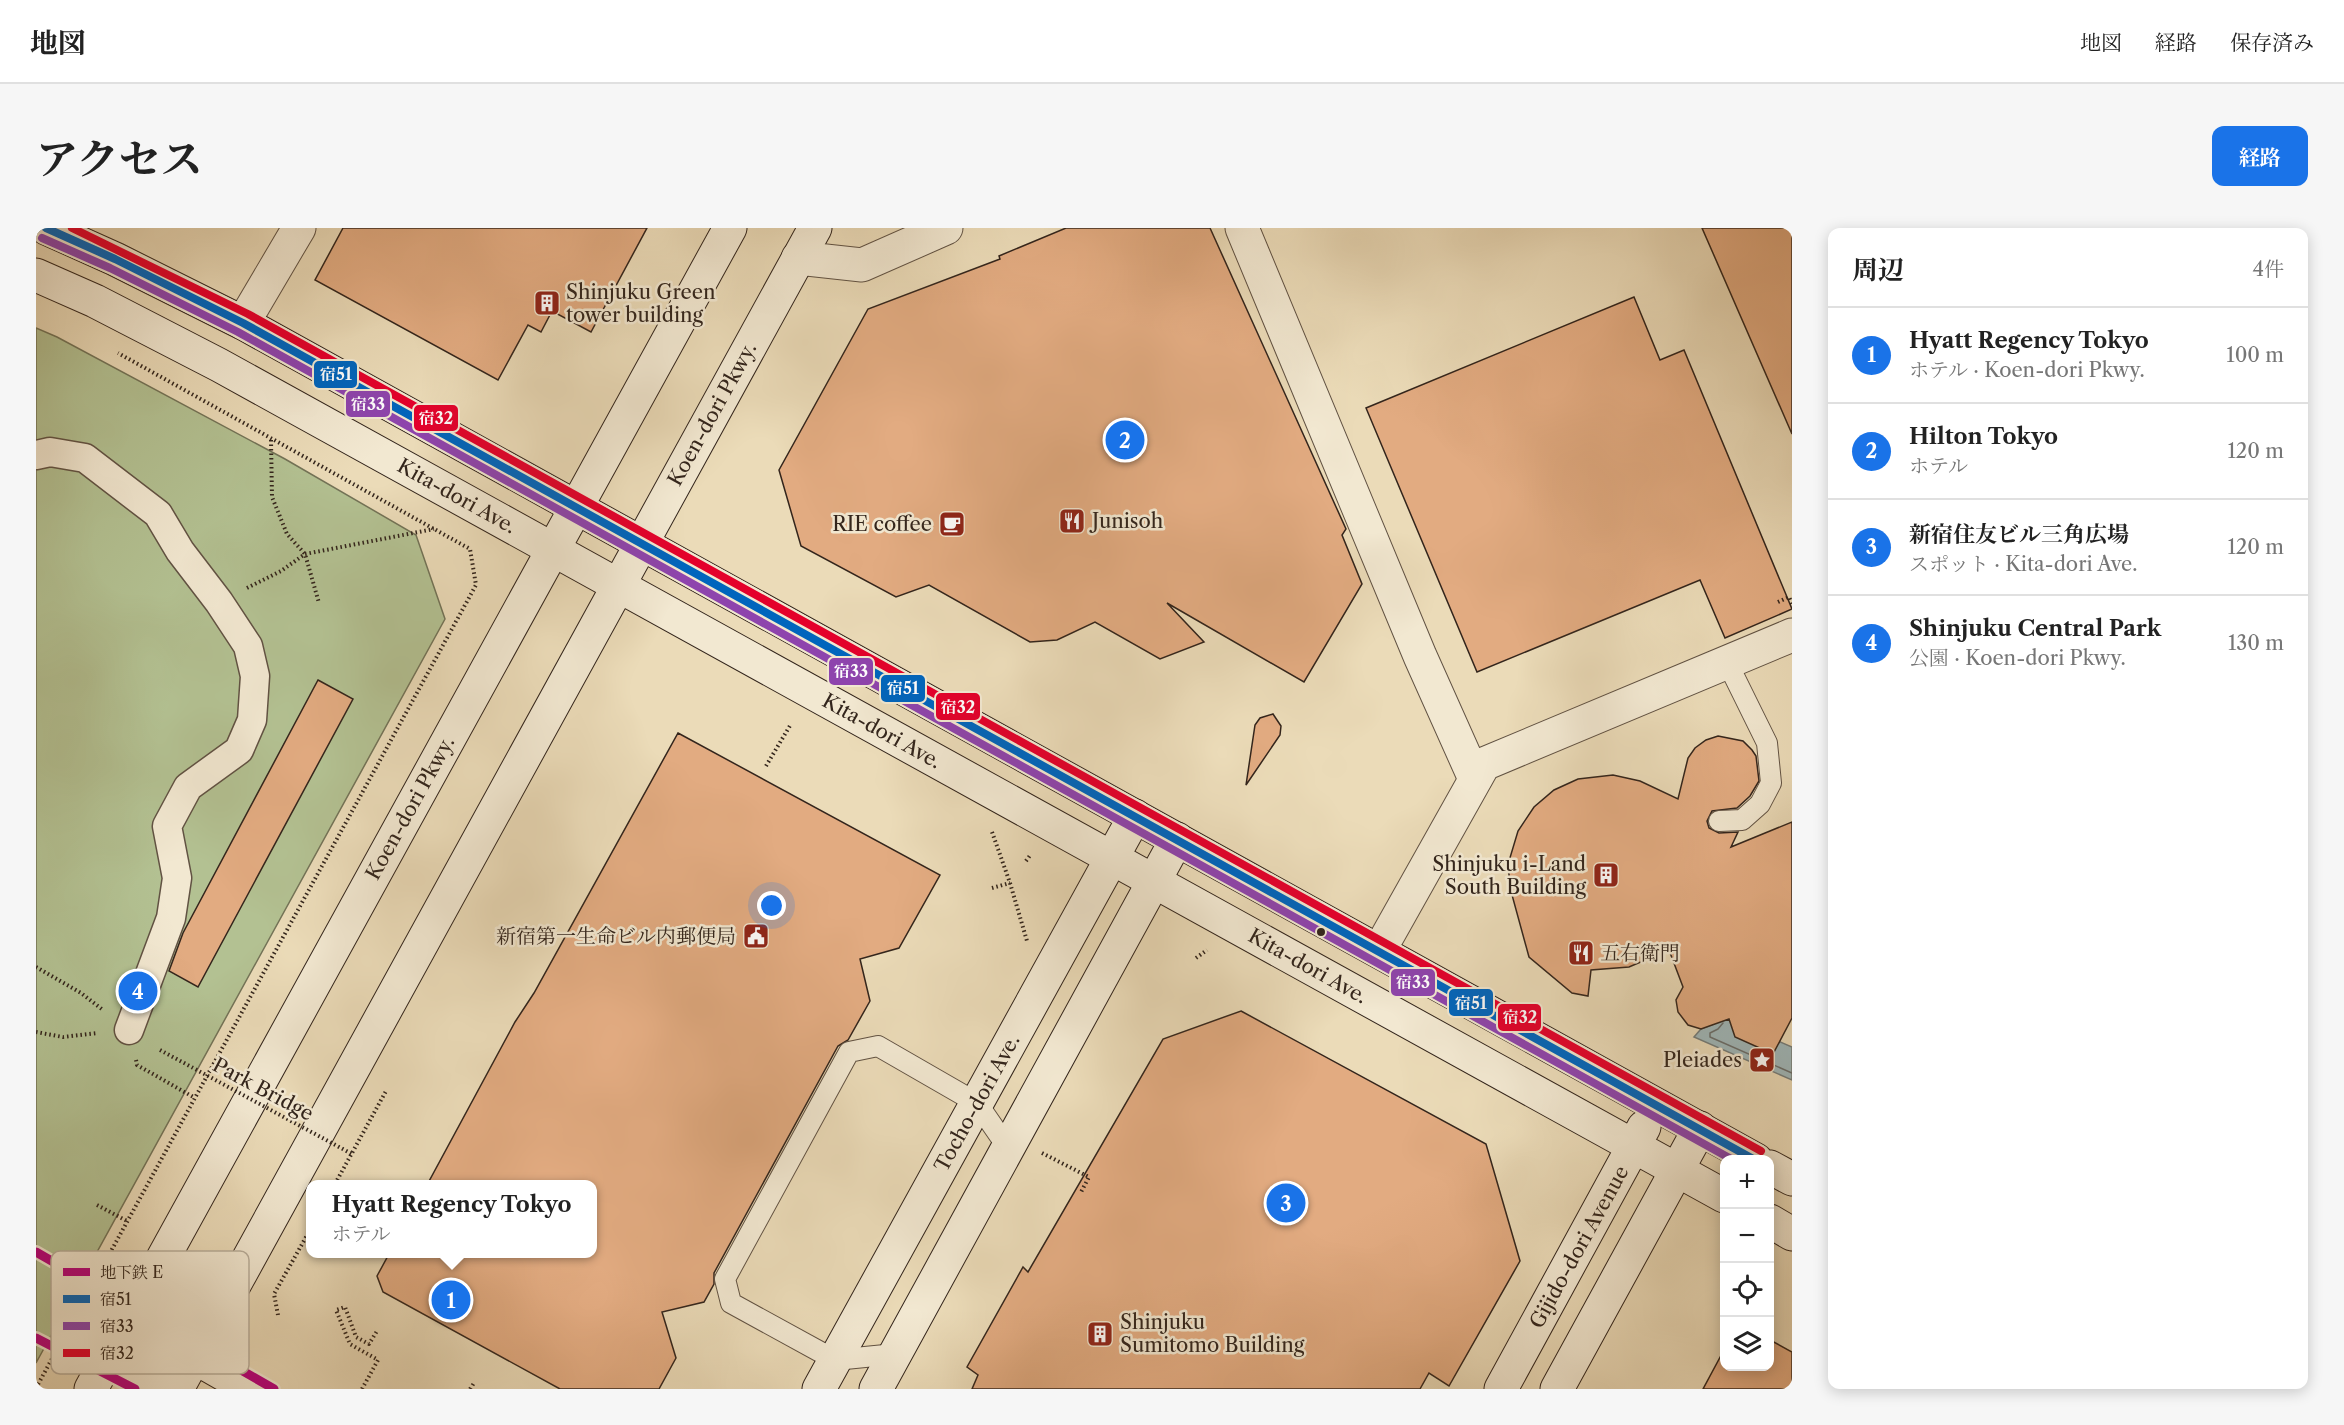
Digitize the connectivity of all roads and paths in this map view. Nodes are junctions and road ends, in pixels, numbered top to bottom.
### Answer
1 (46, 228) edge
2 (299, 228) edge
3 (730, 228) edge
4 (815, 228) edge
5 (946, 228) edge
6 (1242, 228) edge
7 (798, 258) junction
8 (36, 275) edge
9 (243, 323) junction
10 (114, 351) dead end
11 (271, 440) junction
12 (36, 455) edge
13 (576, 507) junction
14 (435, 529) junction
15 (641, 543) junction
16 (553, 549) junction
17 (305, 554) junction
18 (619, 585) junction
19 (219, 602) junction
20 (319, 603) dead end
21 (1792, 604) edge
22 (1787, 622) edge
23 (1727, 662) junction
24 (791, 724) dead end
25 (766, 766) dead end
26 (1475, 779) junction
27 (1135, 816) junction
28 (1719, 821) dead end
29 (992, 832) dead end
30 (1178, 839) junction
31 (1030, 854) dead end
32 (1112, 858) junction
33 (1026, 861) dead end
34 (1154, 882) junction
35 (1010, 883) junction
36 (992, 888) dead end
37 (1027, 941) dead end
38 (1207, 950) dead end
39 (1379, 951) junction
40 (1196, 958) dead end
41 (36, 967) edge
42 (129, 1030) junction
43 (36, 1032) edge
44 (160, 1050) dead end
45 (137, 1065) dead end
46 (386, 1091) dead end
47 (195, 1098) junction
48 (977, 1103) junction
49 (1657, 1104) junction
50 (1700, 1128) junction
51 (1634, 1146) junction
52 (1023, 1149) junction
53 (352, 1154) junction
54 (1747, 1155) edge
55 (1774, 1169) edge
56 (1677, 1170) junction
57 (1792, 1179) edge
58 (338, 1180) edge
59 (1720, 1193) edge
60 (1080, 1194) dead end
61 (97, 1205) dead end
62 (127, 1221) junction
63 (1774, 1223) edge
64 (1792, 1234) edge
65 (306, 1237) edge
66 (111, 1251) edge
67 (167, 1251) edge
68 (249, 1259) edge
69 (278, 1316) dead end
70 (377, 1331) dead end
71 (895, 1354) junction
72 (51, 1360) edge
73 (835, 1360) junction
74 (99, 1374) edge
75 (136, 1374) edge
76 (185, 1374) edge
77 (224, 1374) edge
78 (474, 1383) dead end
79 (36, 1388) edge
80 (91, 1389) edge
81 (162, 1389) edge
82 (177, 1389) edge
83 (250, 1389) edge
84 (362, 1389) edge
85 (470, 1389) edge
86 (819, 1389) edge
87 (876, 1389) edge
88 (1501, 1389) edge
89 (1557, 1389) edge

1 - 9 main road
2 - 9 main road
3 - 13 main road, Koen-dori Pkwy.
4 - 7 main road, Koen-dori Pkwy.
5 - 7 main road
6 - 26 main road
7 - 15 main road, Koen-dori Pkwy.
8 - 16 main road, Kita-dori Ave.
9 - 13 main road
10 - 11 path
11 - 14 path
11 - 17 path
12 - 19 street
13 - 15 main road
13 - 16 main road, Koen-dori Pkwy.
14 - 17 path
14 - 47 path
15 - 18 main road, Koen-dori Pkwy.
15 - 27 main road
16 - 18 main road, Kita-dori Ave.
16 - 67 main road, Koen-dori Pkwy.
17 - 19 path
17 - 20 path
18 - 32 main road, Kita-dori Ave.
18 - 68 main road, Koen-dori Pkwy.
19 - 42 street
21 - 22 path
22 - 23 main road
23 - 26 main road
23 - 28 lane
24 - 25 path
26 - 39 main road
27 - 30 main road
27 - 32 main road, Tocho-dori Ave.
29 - 35 path
30 - 34 main road
30 - 39 main road
31 - 33 path
32 - 34 main road, Kita-dori Ave.
32 - 48 main road, Tocho-dori Ave.
34 - 51 main road, Kita-dori Ave.
34 - 52 main road
35 - 36 path
35 - 37 path
38 - 40 path
39 - 49 main road
41 - 42 path
42 - 43 path
44 - 53 path, Park Bridge, bridge
45 - 47 path
46 - 53 path
47 - 62 path
48 - 52 lane
48 - 73 main road, Tocho-dori Ave.
48 - 73 lane
49 - 50 main road
49 - 51 main road, Gijido-dori Avenue
50 - 54 main road
50 - 56 main road
51 - 56 main road, Kita-dori Ave.
51 - 88 main road, Gijido-dori Avenue
52 - 60 path
52 - 71 main road
53 - 58 path
55 - 57 main road
56 - 59 main road, Kita-dori Ave.
56 - 89 main road
61 - 62 path
62 - 66 path
63 - 64 main road
65 - 69 path
70 - 84 path
71 - 73 lane
71 - 87 main road
72 - 79 path
73 - 86 main road, Tocho-dori Ave.
74 - 80 main road, Koen-dori Pkwy.
75 - 81 main road
76 - 82 main road, Koen-dori Pkwy.
77 - 83 main road
78 - 85 path

